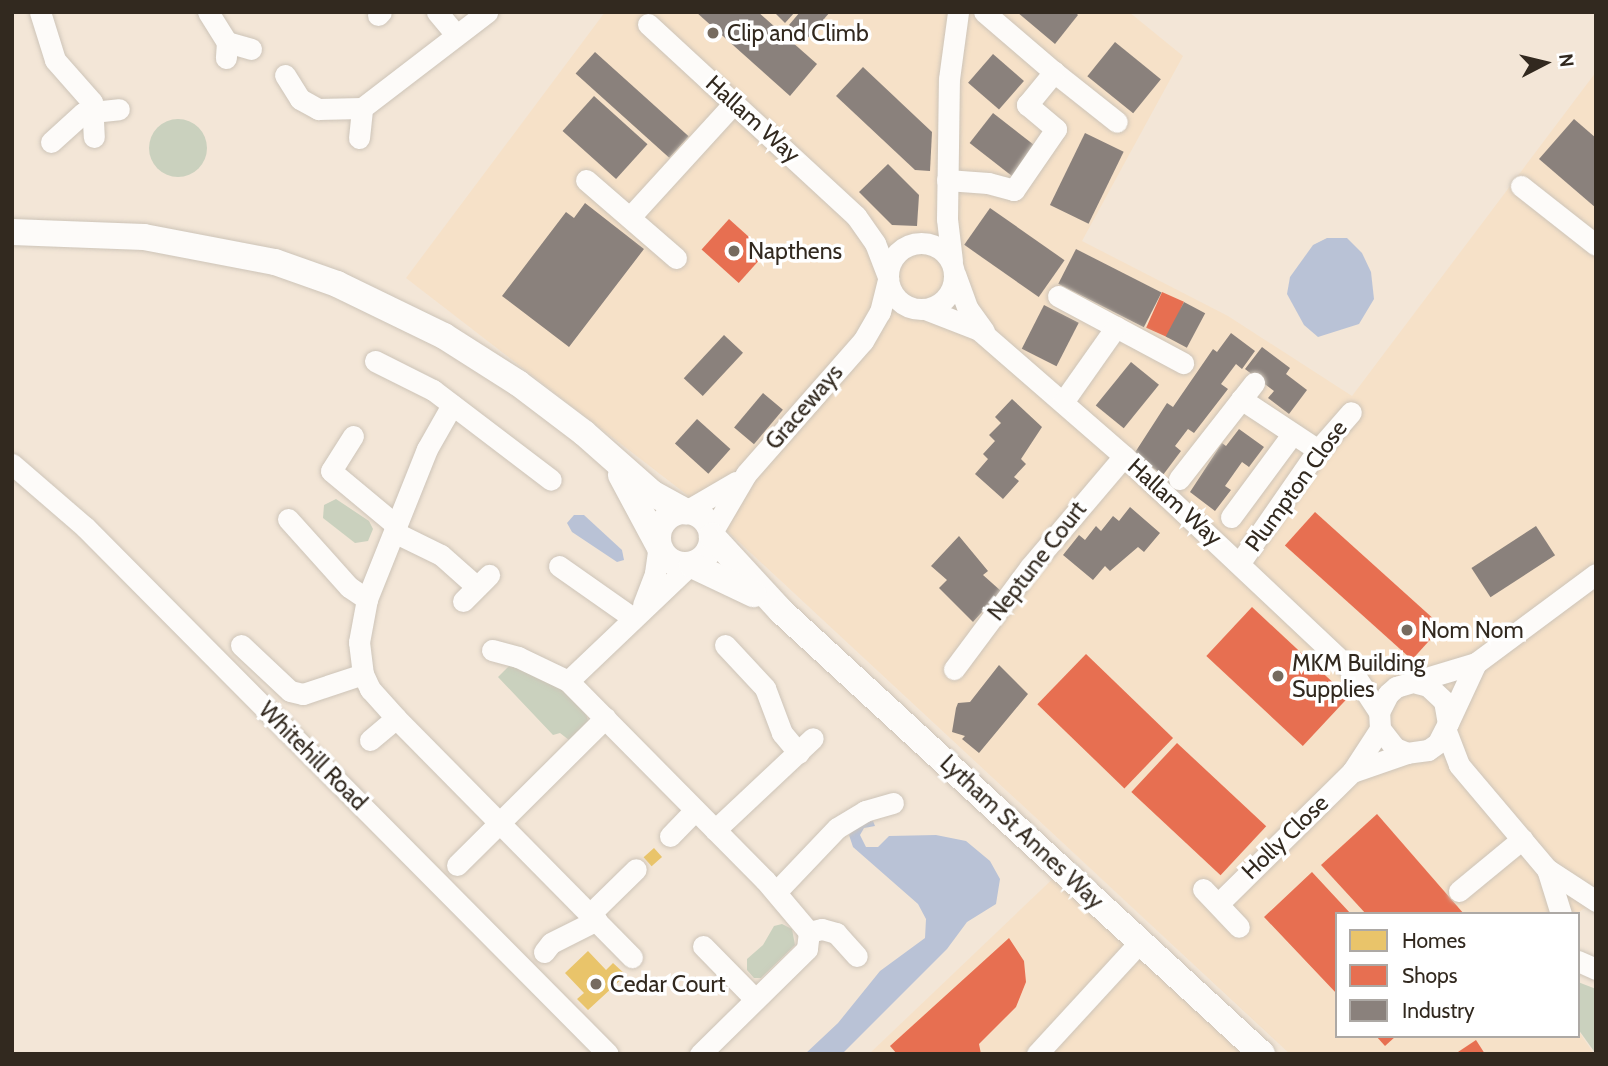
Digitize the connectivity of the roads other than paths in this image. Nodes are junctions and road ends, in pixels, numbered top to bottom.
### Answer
1 (40, 12) edge
2 (208, 12) edge
3 (438, 12) edge
4 (487, 12) edge
5 (958, 12) edge
6 (984, 12) edge
7 (648, 24) dead end
8 (456, 34) junction
9 (251, 49) dead end
10 (1054, 72) junction
11 (285, 75) dead end
12 (734, 103) junction
13 (362, 108) junction
14 (119, 109) dead end
15 (95, 110) junction
16 (1117, 122) dead end
17 (94, 137) dead end
18 (359, 138) dead end
19 (51, 142) dead end
20 (586, 180) dead end
21 (947, 180) junction
22 (1521, 186) dead end
23 (856, 216) junction
24 (630, 217) junction
25 (12, 232) edge
26 (914, 243) junction
27 (1596, 245) edge
28 (676, 258) dead end
29 (953, 268) junction
30 (888, 278) junction
31 (1058, 296) dead end
32 (921, 309) junction
33 (1116, 327) junction
34 (992, 340) junction
35 (863, 341) junction
36 (375, 360) dead end
37 (1183, 363) dead end
38 (1063, 402) junction
39 (452, 405) junction
40 (1351, 412) dead end
41 (353, 436) dead end
42 (1291, 436) junction
43 (1318, 450) junction
44 (608, 454) junction
45 (1124, 456) junction
46 (12, 464) edge
47 (746, 474) junction
48 (1179, 479) dead end
49 (551, 480) dead end
50 (685, 511) junction
51 (1231, 517) dead end
52 (288, 519) dead end
53 (396, 529) junction
54 (711, 535) junction
55 (658, 545) junction
56 (1241, 561) junction
57 (691, 565) junction
58 (559, 566) dead end
59 (1596, 574) edge
60 (476, 588) dead end
61 (367, 599) junction
62 (780, 611) junction
63 (636, 615) junction
64 (241, 645) dead end
65 (725, 645) dead end
66 (492, 650) dead end
67 (1476, 663) junction
68 (954, 669) dead end
69 (1352, 671) junction
70 (363, 674) junction
71 (568, 681) junction
72 (1406, 685) junction
73 (396, 718) junction
74 (605, 718) junction
75 (1379, 721) junction
76 (1447, 727) junction
77 (370, 740) dead end
78 (1413, 753) junction
79 (1459, 765) junction
80 (1352, 772) junction
81 (893, 803) dead end
82 (695, 810) junction
83 (501, 822) junction
84 (715, 831) junction
85 (670, 836) dead end
86 (1522, 839) junction
87 (457, 865) dead end
88 (636, 869) dead end
89 (1547, 869) junction
90 (1460, 891) dead end
91 (776, 892) junction
92 (1596, 902) edge
93 (1560, 912) edge
94 (1578, 912) edge
95 (593, 917) junction
96 (1239, 928) dead end
97 (809, 932) junction
98 (1141, 941) junction
99 (703, 946) dead end
100 (544, 952) dead end
101 (857, 956) dead end
102 (632, 957) dead end
103 (755, 999) junction
104 (608, 1054) edge
105 (699, 1054) edge
106 (1037, 1054) edge
107 (1262, 1054) edge

1 - 15 street
2 - 9 street
3 - 8 street
4 - 8 street
5 - 21 street
6 - 10 street
7 - 12 street, Hallam Way
8 - 13 street
10 - 16 street
10 - 21 street
11 - 13 street
12 - 23 street, Hallam Way
12 - 24 street
13 - 18 street
14 - 15 street
15 - 17 street
15 - 19 street
20 - 24 street
21 - 26 street
21 - 29 street, Hallam Way
22 - 27 street
23 - 26 street, Hallam Way
23 - 30 street, Hallam Way
24 - 28 street
25 - 44 main road
26 - 29 street
26 - 30 street
29 - 32 street
29 - 34 street, Hallam Way
30 - 32 street
30 - 35 street, Graceways
31 - 33 street
32 - 34 street, Hallam Way
32 - 35 street, Graceways
33 - 37 street
33 - 38 street
34 - 38 street, Hallam Way
35 - 47 street, Graceways
36 - 39 street
38 - 45 street, Hallam Way
39 - 49 street
39 - 53 street
40 - 43 street, Plumpton Close
41 - 53 street
42 - 43 street
42 - 48 street
42 - 51 street
43 - 56 street, Plumpton Close
44 - 50 main road
44 - 55 main road
45 - 56 street, Hallam Way
45 - 68 street, Neptune Court
46 - 104 street, Whitehill Road
47 - 50 street, Graceways
47 - 54 street, Graceways
50 - 54 main road
50 - 55 main road
52 - 61 street
53 - 60 street
53 - 61 street
54 - 57 main road
54 - 62 main road, Lytham St Annes Way
55 - 57 main road
55 - 63 street
56 - 69 street, Hallam Way
57 - 62 main road, Lytham St Annes Way
57 - 63 street
58 - 63 street
59 - 67 street
61 - 70 street
62 - 98 main road, Lytham St Annes Way
63 - 71 street
64 - 70 street
65 - 84 street
66 - 71 street
67 - 72 street
67 - 76 street
69 - 72 street, Hallam Way
69 - 75 street, Hallam Way
70 - 73 street
71 - 74 street
72 - 75 street
72 - 76 street
73 - 77 street
73 - 83 street
74 - 82 street
74 - 83 street
75 - 78 street
75 - 80 street, Holly Close
76 - 78 street
76 - 79 street
78 - 79 street
78 - 80 street, Holly Close
79 - 86 street
80 - 96 street, Holly Close
81 - 91 street
82 - 84 street
82 - 85 street
83 - 87 street
83 - 95 street
84 - 91 street
86 - 89 street
86 - 90 street
88 - 95 street
89 - 92 street
89 - 93 street
91 - 97 street
92 - 94 street
95 - 100 street
95 - 102 street
97 - 101 street
97 - 103 street
98 - 106 street
98 - 107 main road, Lytham St Annes Way
99 - 103 street
103 - 105 street

